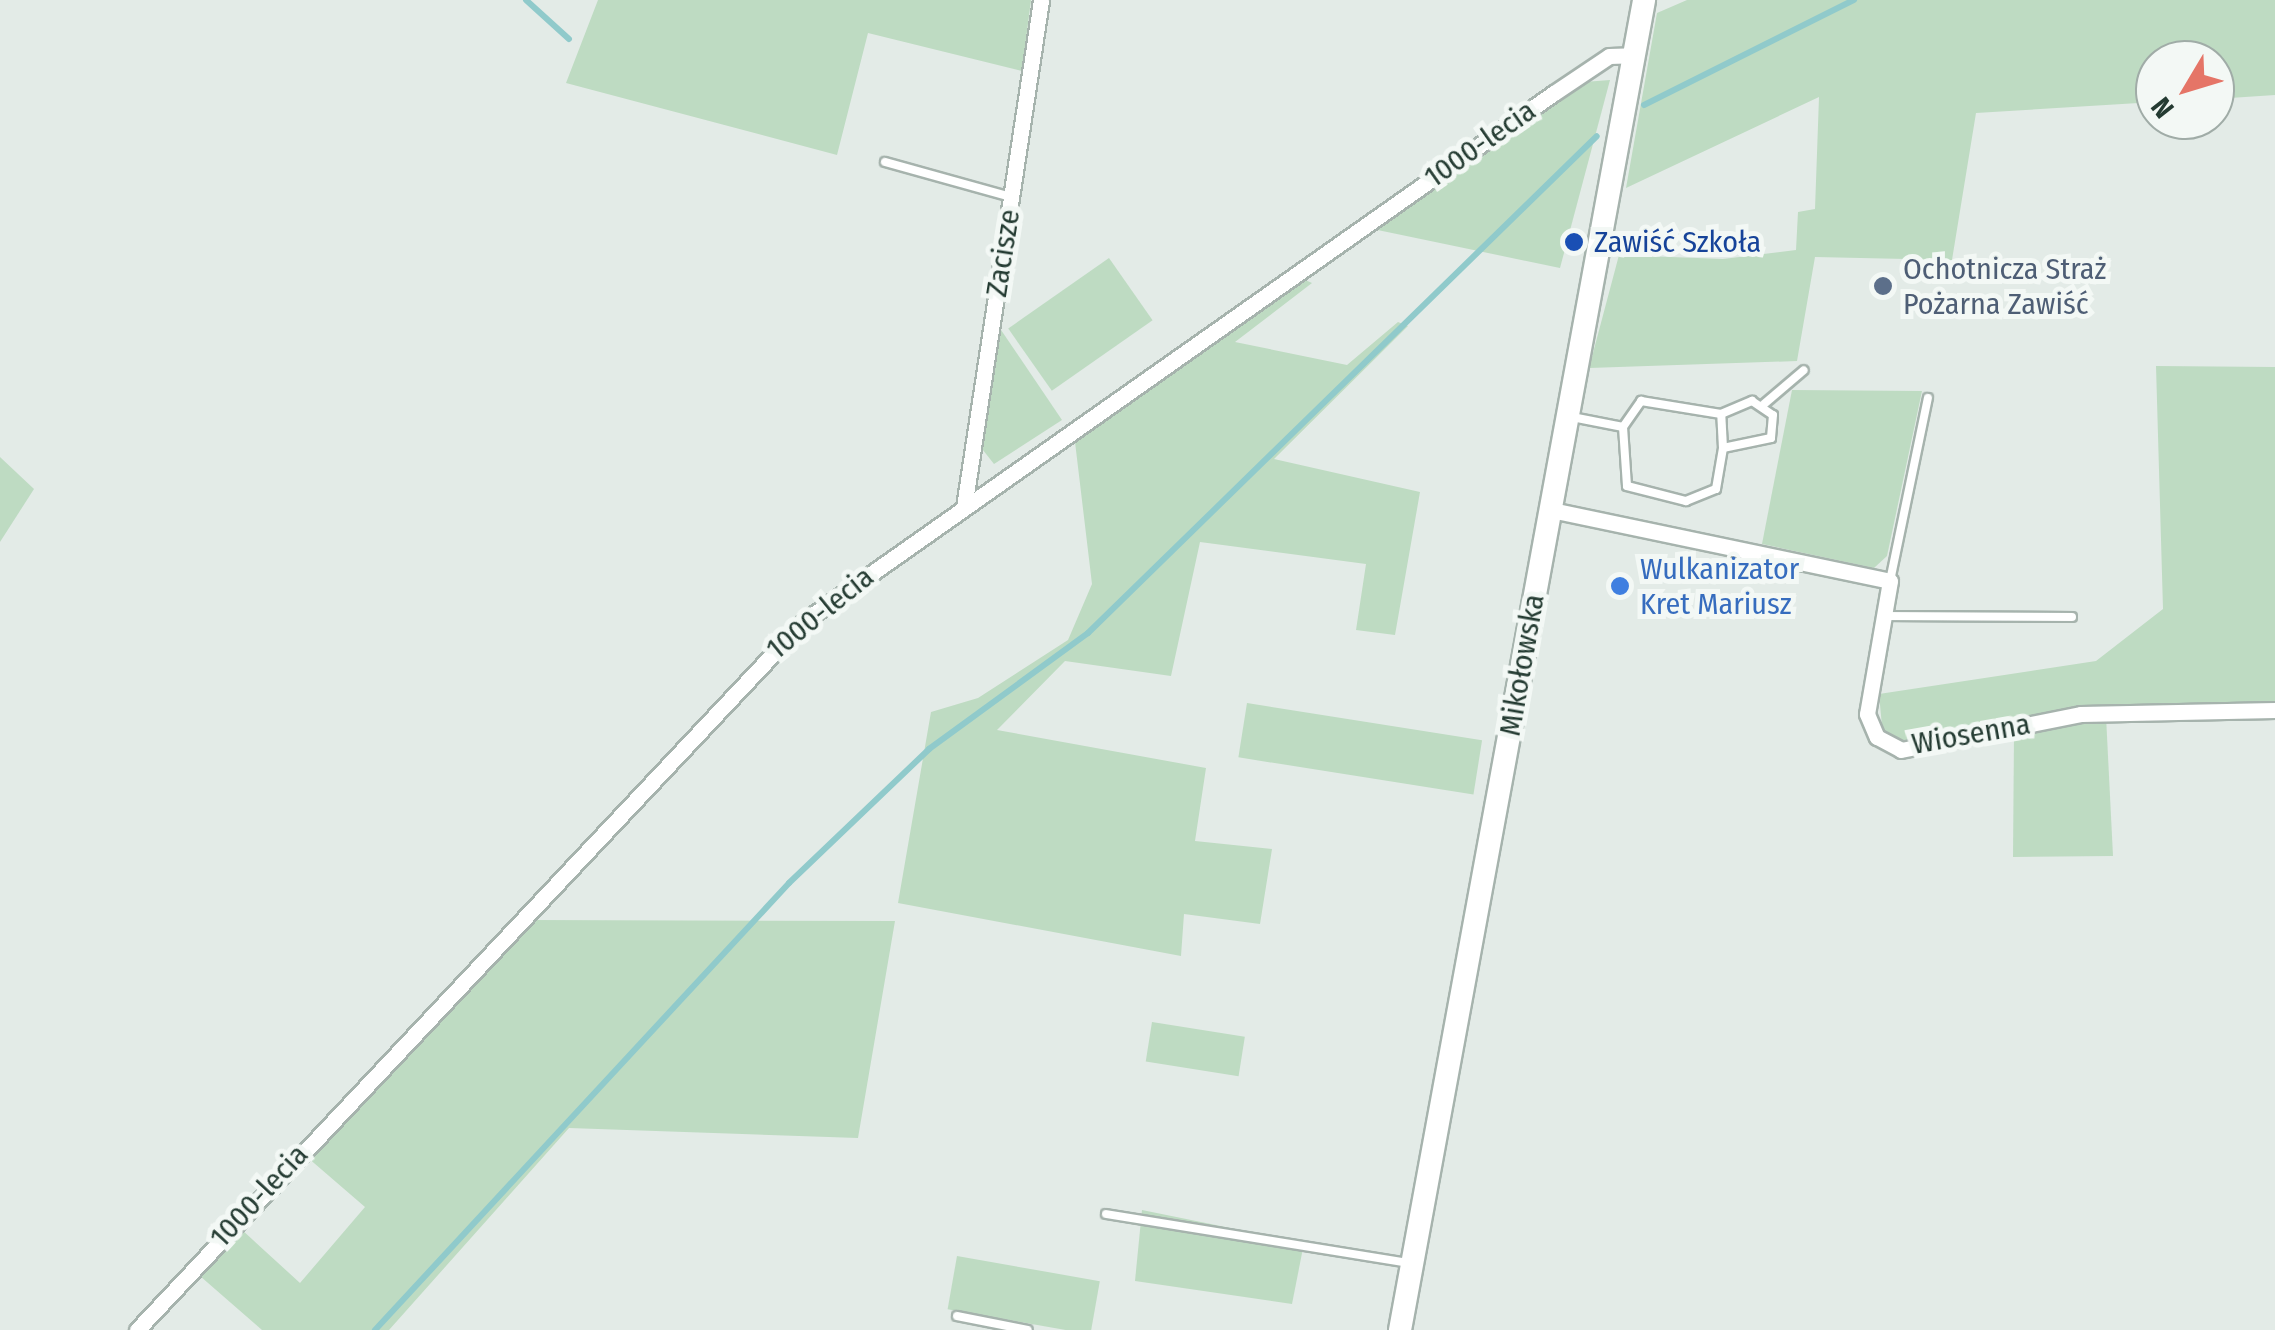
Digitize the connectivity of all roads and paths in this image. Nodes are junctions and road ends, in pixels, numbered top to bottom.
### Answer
1 (1042, 0) edge
2 (1644, 0) edge
3 (1634, 55) junction
4 (885, 162) dead end
5 (1011, 198) junction
6 (1804, 370) dead end
7 (1928, 398) dead end
8 (1764, 404) junction
9 (1720, 414) junction
10 (1568, 416) junction
11 (1623, 428) junction
12 (1723, 448) junction
13 (964, 506) junction
14 (1550, 510) junction
15 (1890, 581) junction
16 (1884, 616) junction
17 (2072, 618) dead end
18 (2275, 710) edge
19 (1106, 1214) dead end
20 (1412, 1264) junction
21 (957, 1316) dead end
22 (137, 1330) edge
23 (1028, 1330) edge
24 (1400, 1330) edge

1 - 5 street, Zacisze
2 - 3 main road, Mikołowska
3 - 10 main road, Mikołowska
3 - 13 street, 1000-lecia
4 - 5 lane
5 - 13 street, Zacisze
6 - 8 lane
7 - 15 lane
8 - 9 lane
8 - 12 lane
9 - 11 lane
9 - 12 lane
10 - 11 lane
10 - 14 main road, Mikołowska
11 - 12 lane
13 - 22 street, 1000-lecia
14 - 15 street
14 - 20 main road, Mikołowska
15 - 16 street, Wiosenna
16 - 17 lane
16 - 18 street, Wiosenna
19 - 20 lane
20 - 24 main road, Mikołowska
21 - 23 lane

